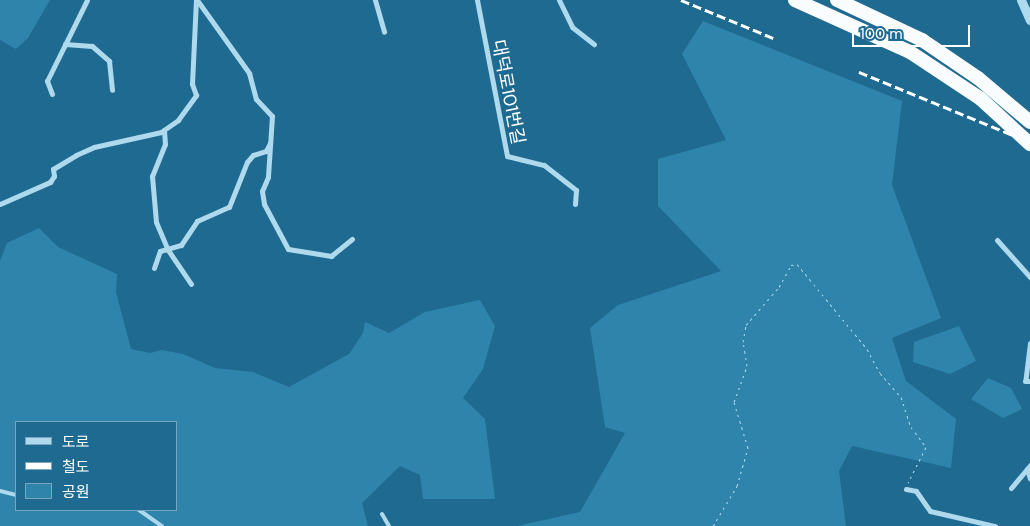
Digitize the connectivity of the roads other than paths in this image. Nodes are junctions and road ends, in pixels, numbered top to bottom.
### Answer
1 (87, 0) edge
2 (196, 0) edge
3 (375, 0) edge
4 (477, 0) edge
5 (559, 0) edge
6 (796, 0) edge
7 (838, 0) edge
8 (1021, 0) edge
9 (1030, 20) edge
10 (384, 32) dead end
11 (65, 44) junction
12 (594, 44) dead end
13 (112, 90) dead end
14 (52, 94) dead end
15 (1030, 122) edge
16 (164, 130) junction
17 (271, 140) junction
18 (1030, 144) edge
19 (0, 204) edge
20 (575, 204) dead end
21 (352, 239) dead end
22 (997, 240) dead end
23 (168, 250) junction
24 (154, 268) dead end
25 (1030, 277) edge
26 (191, 284) dead end
27 (1030, 343) edge
28 (1030, 381) edge
29 (1028, 467) edge
30 (1030, 478) edge
31 (906, 488) road end
32 (1010, 488) dead end
33 (0, 491) edge
34 (15, 495) edge
35 (140, 511) edge
36 (382, 514) dead end
37 (966, 519) junction
38 (162, 526) edge
39 (388, 526) edge
40 (961, 526) edge
41 (995, 526) edge

1 - 11 street
2 - 16 street
2 - 17 street
3 - 10 street
4 - 20 street, 대덕로101번길
5 - 12 street
6 - 18 highway
7 - 15 highway
8 - 9 street
11 - 13 street
11 - 14 street
16 - 19 street
16 - 23 street
17 - 21 street
17 - 23 street
22 - 25 street
23 - 24 street
23 - 26 street
27 - 28 street
29 - 30 street
29 - 32 street
31 - 37 street
33 - 34 lane
35 - 38 lane
36 - 39 lane
37 - 40 street
37 - 41 street

